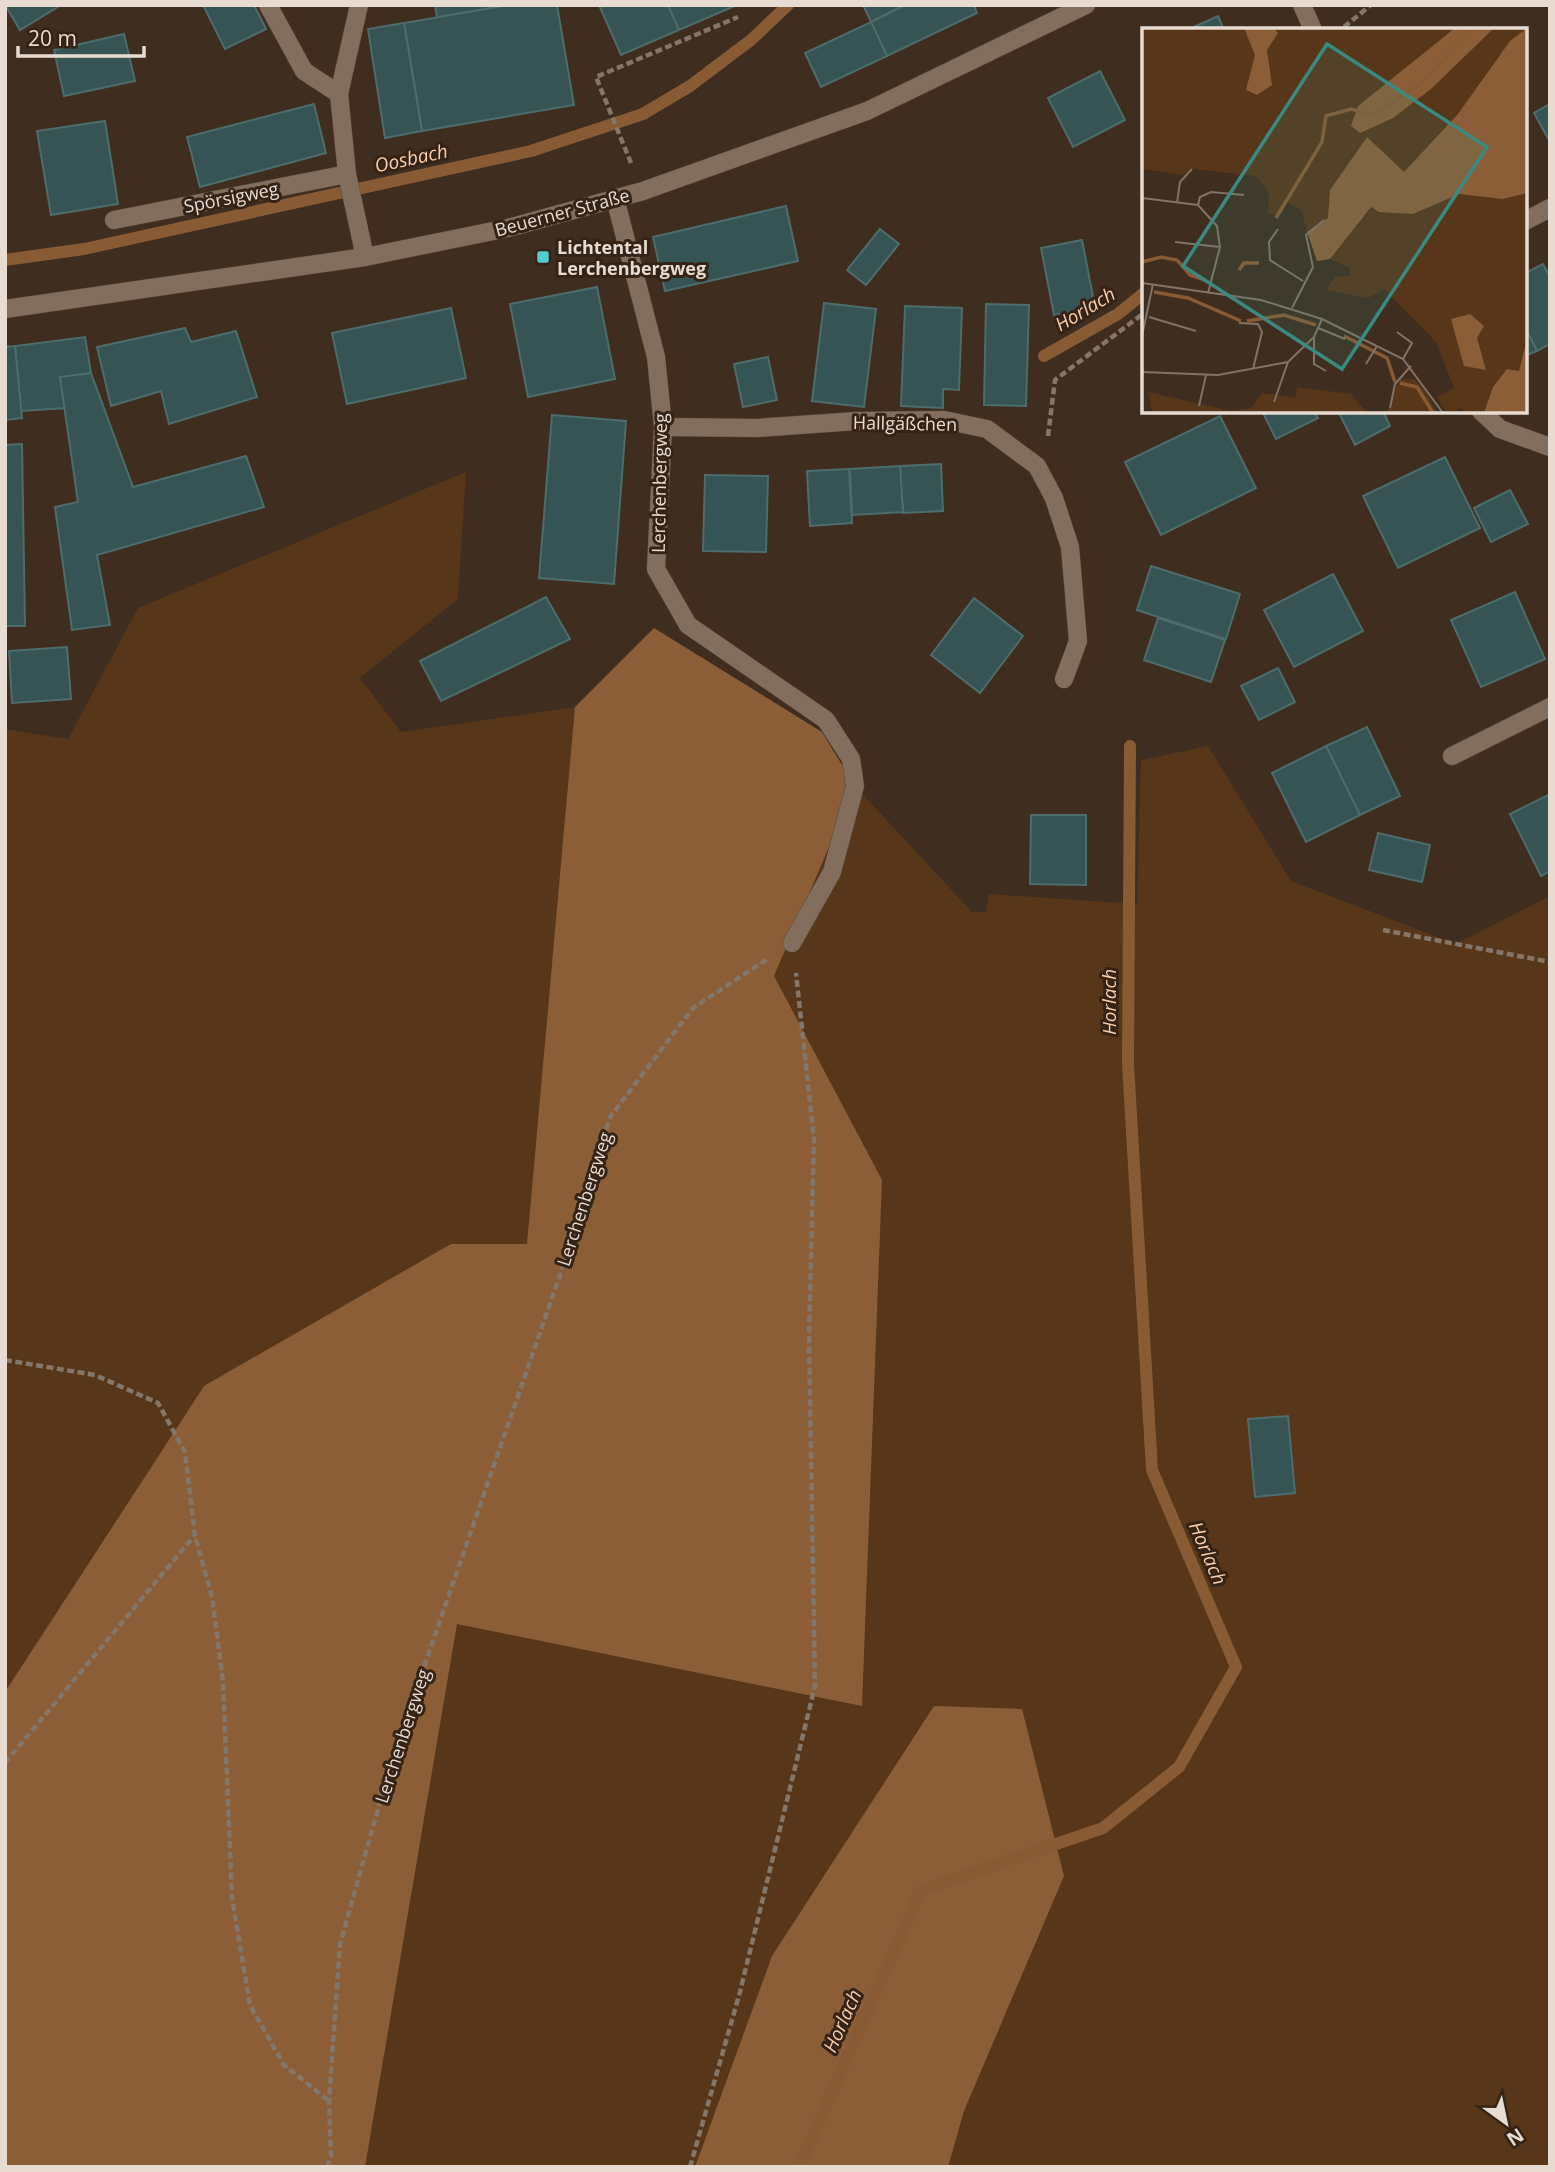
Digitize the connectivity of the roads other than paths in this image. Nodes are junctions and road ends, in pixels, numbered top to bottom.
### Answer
1 (268, 5) edge
2 (359, 5) edge
3 (1086, 5) edge
4 (1302, 5) edge
5 (1311, 28) edge
6 (339, 94) junction
7 (347, 174) junction
8 (615, 198) junction
9 (1550, 208) edge
10 (114, 220) dead end
11 (1527, 220) edge
12 (365, 257) junction
13 (5, 309) edge
14 (1483, 413) edge
15 (663, 427) junction
16 (1550, 447) edge
17 (1064, 679) dead end
18 (1550, 707) edge
19 (1452, 756) dead end
20 (792, 943) road end

1 - 6 street
2 - 6 street
3 - 8 street, Beuerner Straße
4 - 5 street
6 - 7 street
7 - 10 street, Spörsigweg
7 - 12 street
8 - 12 street, Beuerner Straße
8 - 15 street, Lerchenbergweg
9 - 11 street
12 - 13 street, Beuerner Straße
14 - 16 street
15 - 17 street, Hallgäßchen
15 - 20 street, Lerchenbergweg
18 - 19 street

